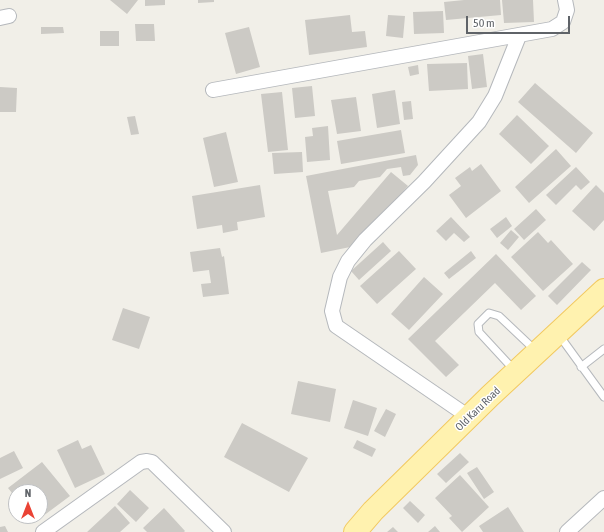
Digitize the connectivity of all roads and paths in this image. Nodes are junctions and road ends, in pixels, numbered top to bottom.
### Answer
1 (565, 0) edge
2 (519, 36) junction
3 (213, 90) dead end
4 (604, 290) edge
5 (558, 333) junction
6 (604, 349) edge
7 (537, 352) junction
8 (582, 367) junction
9 (516, 372) junction
10 (604, 397) edge
11 (469, 417) junction
12 (604, 498) edge
13 (221, 531) edge
14 (43, 532) edge
15 (355, 532) edge
16 (567, 532) edge

1 - 2 street
2 - 3 street
2 - 11 street
4 - 5 main road, Old Karu Road
5 - 7 main road, Old Karu Road
5 - 8 lane
6 - 8 lane
7 - 9 main road, Old Karu Road
7 - 9 lane
8 - 10 lane
9 - 11 main road, Old Karu Road
11 - 15 main road, Old Karu Road
12 - 16 street
13 - 14 street

